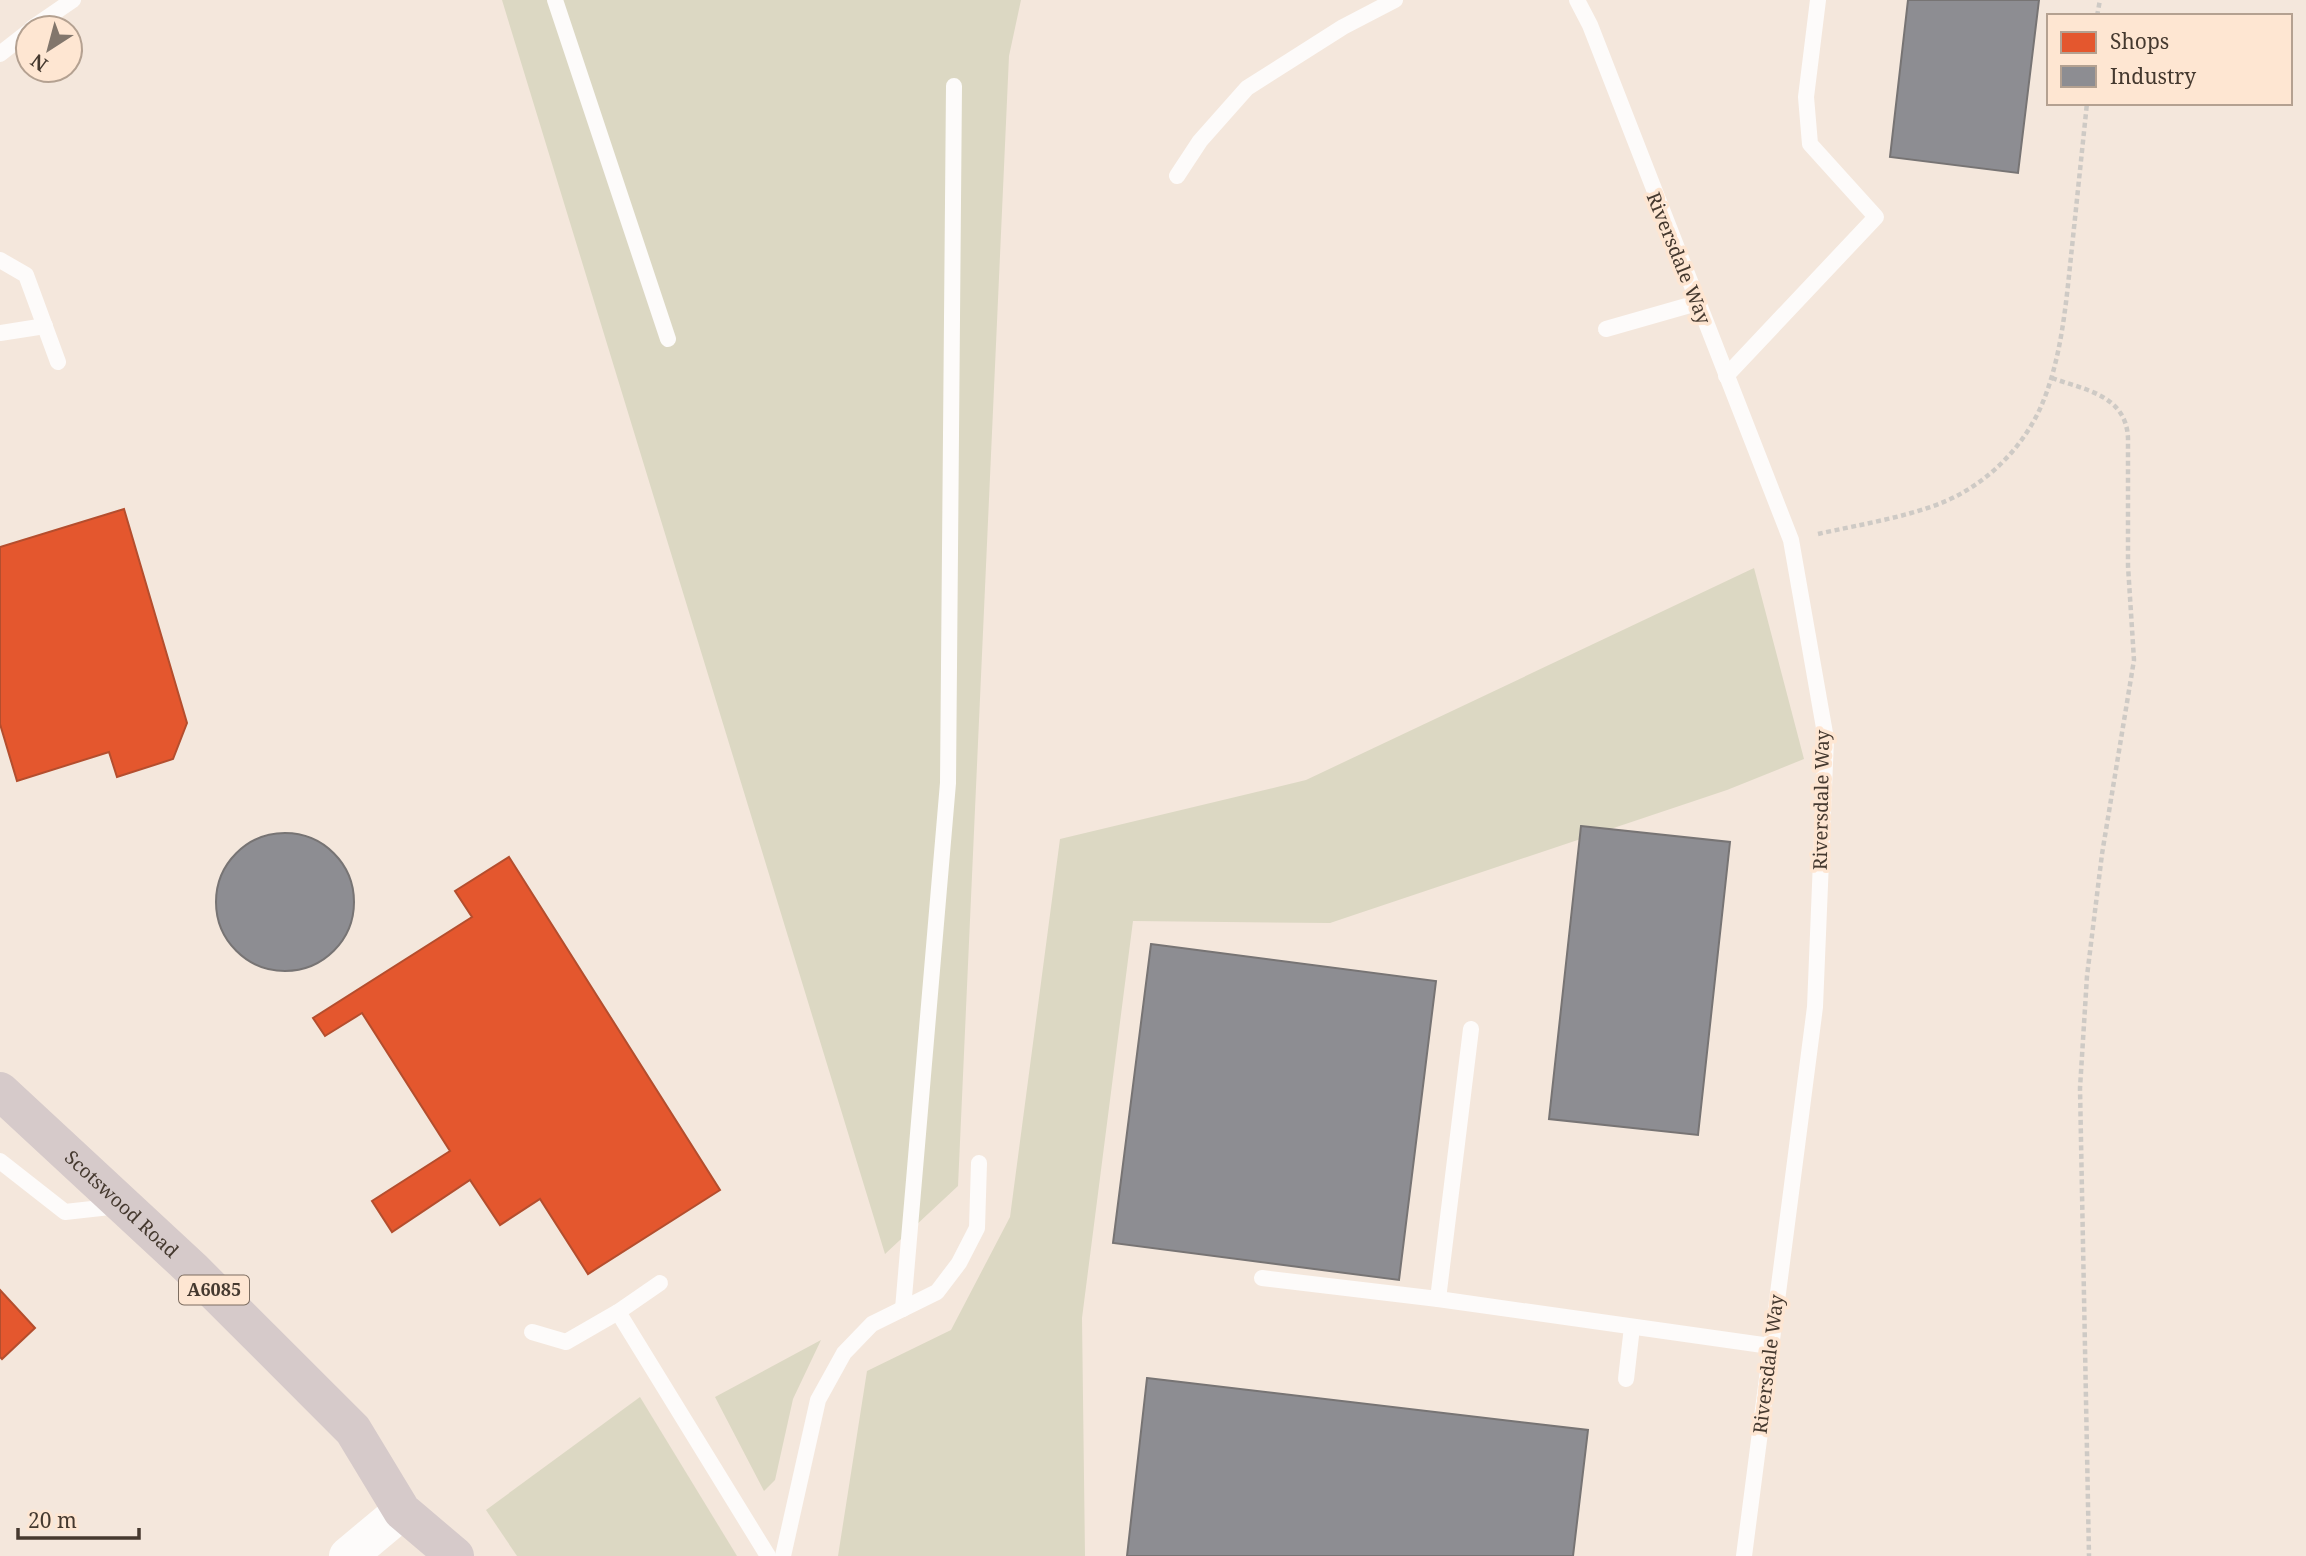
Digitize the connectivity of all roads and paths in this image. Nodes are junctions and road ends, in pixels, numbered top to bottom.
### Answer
1 (73, 0) edge
2 (555, 0) edge
3 (1395, 0) edge
4 (1577, 0) edge
5 (1818, 0) edge
6 (53, 14) edge
7 (14, 43) edge
8 (0, 54) edge
9 (954, 86) dead end
10 (2087, 105) edge
11 (1177, 176) dead end
12 (0, 260) edge
13 (1697, 303) junction
14 (45, 326) junction
15 (1606, 329) dead end
16 (0, 333) edge
17 (668, 339) dead end
18 (58, 362) dead end
19 (1726, 376) junction
20 (2052, 379) junction
21 (1791, 540) junction
22 (1471, 1029) dead end
23 (0, 1091) edge
24 (0, 1161) edge
25 (979, 1163) dead end
26 (123, 1206) junction
27 (1262, 1278) dead end
28 (660, 1283) dead end
29 (1438, 1299) junction
30 (903, 1309) junction
31 (618, 1312) junction
32 (1632, 1326) junction
33 (532, 1332) dead end
34 (1770, 1346) junction
35 (1626, 1379) dead end
36 (402, 1511) junction
37 (348, 1556) edge
38 (455, 1556) edge
39 (768, 1556) edge
40 (783, 1556) edge
41 (1744, 1556) edge
42 (2089, 1556) edge

1 - 6 lane
2 - 17 lane
3 - 11 lane
4 - 13 lane, Riversdale Way
5 - 19 lane
7 - 8 lane
9 - 30 lane
10 - 20 path
12 - 14 lane
13 - 15 lane
13 - 19 lane, Riversdale Way
14 - 16 lane
14 - 18 lane
19 - 21 lane, Riversdale Way
20 - 21 path
20 - 42 path
21 - 34 lane, Riversdale Way
22 - 29 lane
23 - 26 main road, Scotswood Road / A6085
24 - 26 lane
25 - 30 lane
26 - 36 main road, Scotswood Road / A6085
27 - 29 lane
28 - 31 lane
29 - 32 lane
30 - 40 lane
31 - 33 lane
31 - 39 lane
32 - 34 lane
32 - 35 lane
34 - 41 lane, Riversdale Way
36 - 37 street
36 - 38 main road, A6085

